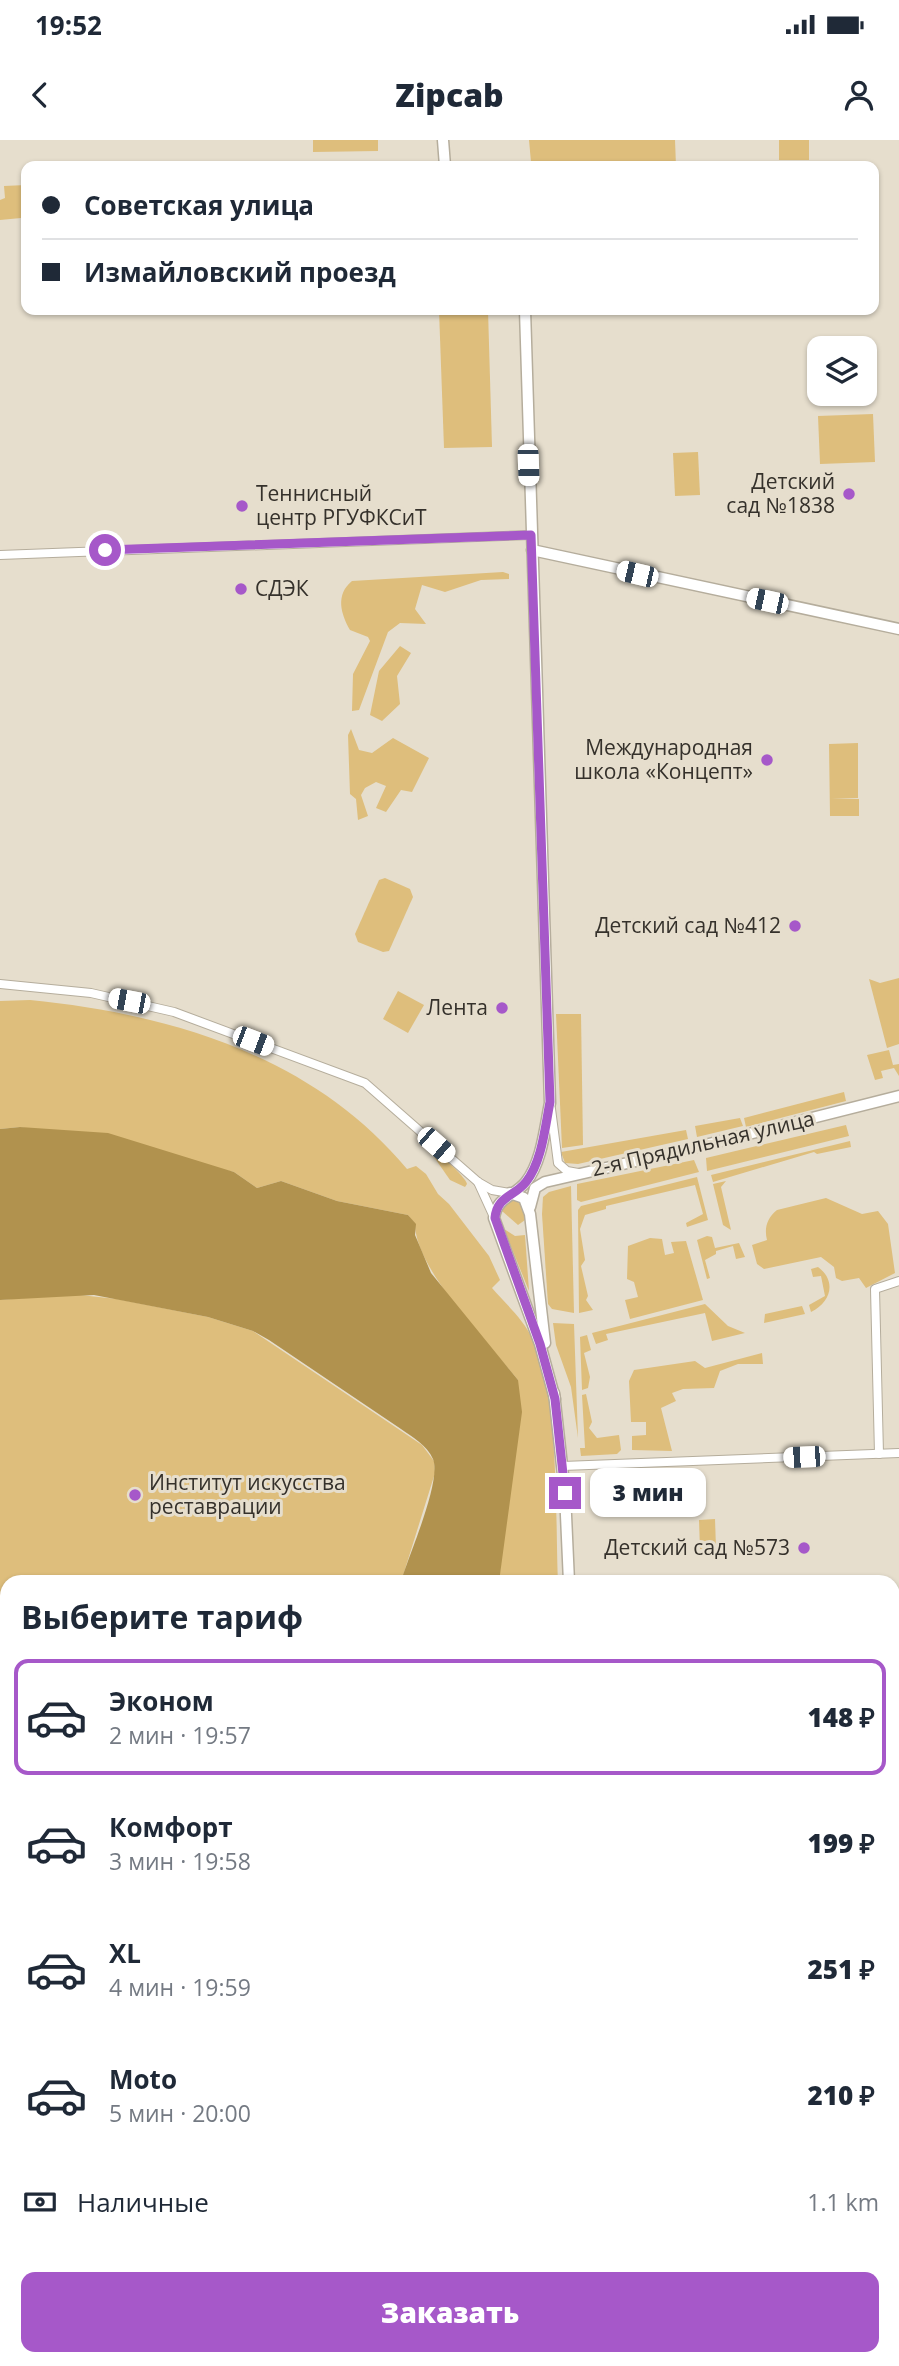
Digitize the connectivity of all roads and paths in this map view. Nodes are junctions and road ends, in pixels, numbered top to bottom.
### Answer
1 (443, 140) edge
2 (445, 161) edge
3 (525, 315) edge
4 (531, 535) junction
5 (531, 550) junction
6 (0, 555) edge
7 (899, 629) edge
8 (0, 984) edge
9 (899, 1096) edge
10 (550, 1102) junction
11 (580, 1173) junction
12 (478, 1182) junction
13 (510, 1193) junction
14 (530, 1214) junction
15 (495, 1218) junction
16 (899, 1281) edge
17 (555, 1399) junction
18 (879, 1454) junction
19 (899, 1454) edge
20 (563, 1466) junction
21 (569, 1575) edge

1 - 2 street
3 - 4 street
4 - 5 street
4 - 6 street
5 - 7 street
5 - 10 street
8 - 12 street
9 - 11 street, 2-я Прядильная улица
10 - 11 street
10 - 13 street
11 - 14 street, 2-я Прядильная улица
12 - 13 street
12 - 15 street
13 - 14 street
13 - 15 street
14 - 17 street
15 - 17 street
16 - 18 street
17 - 20 street
18 - 19 street
18 - 20 street
20 - 21 street

